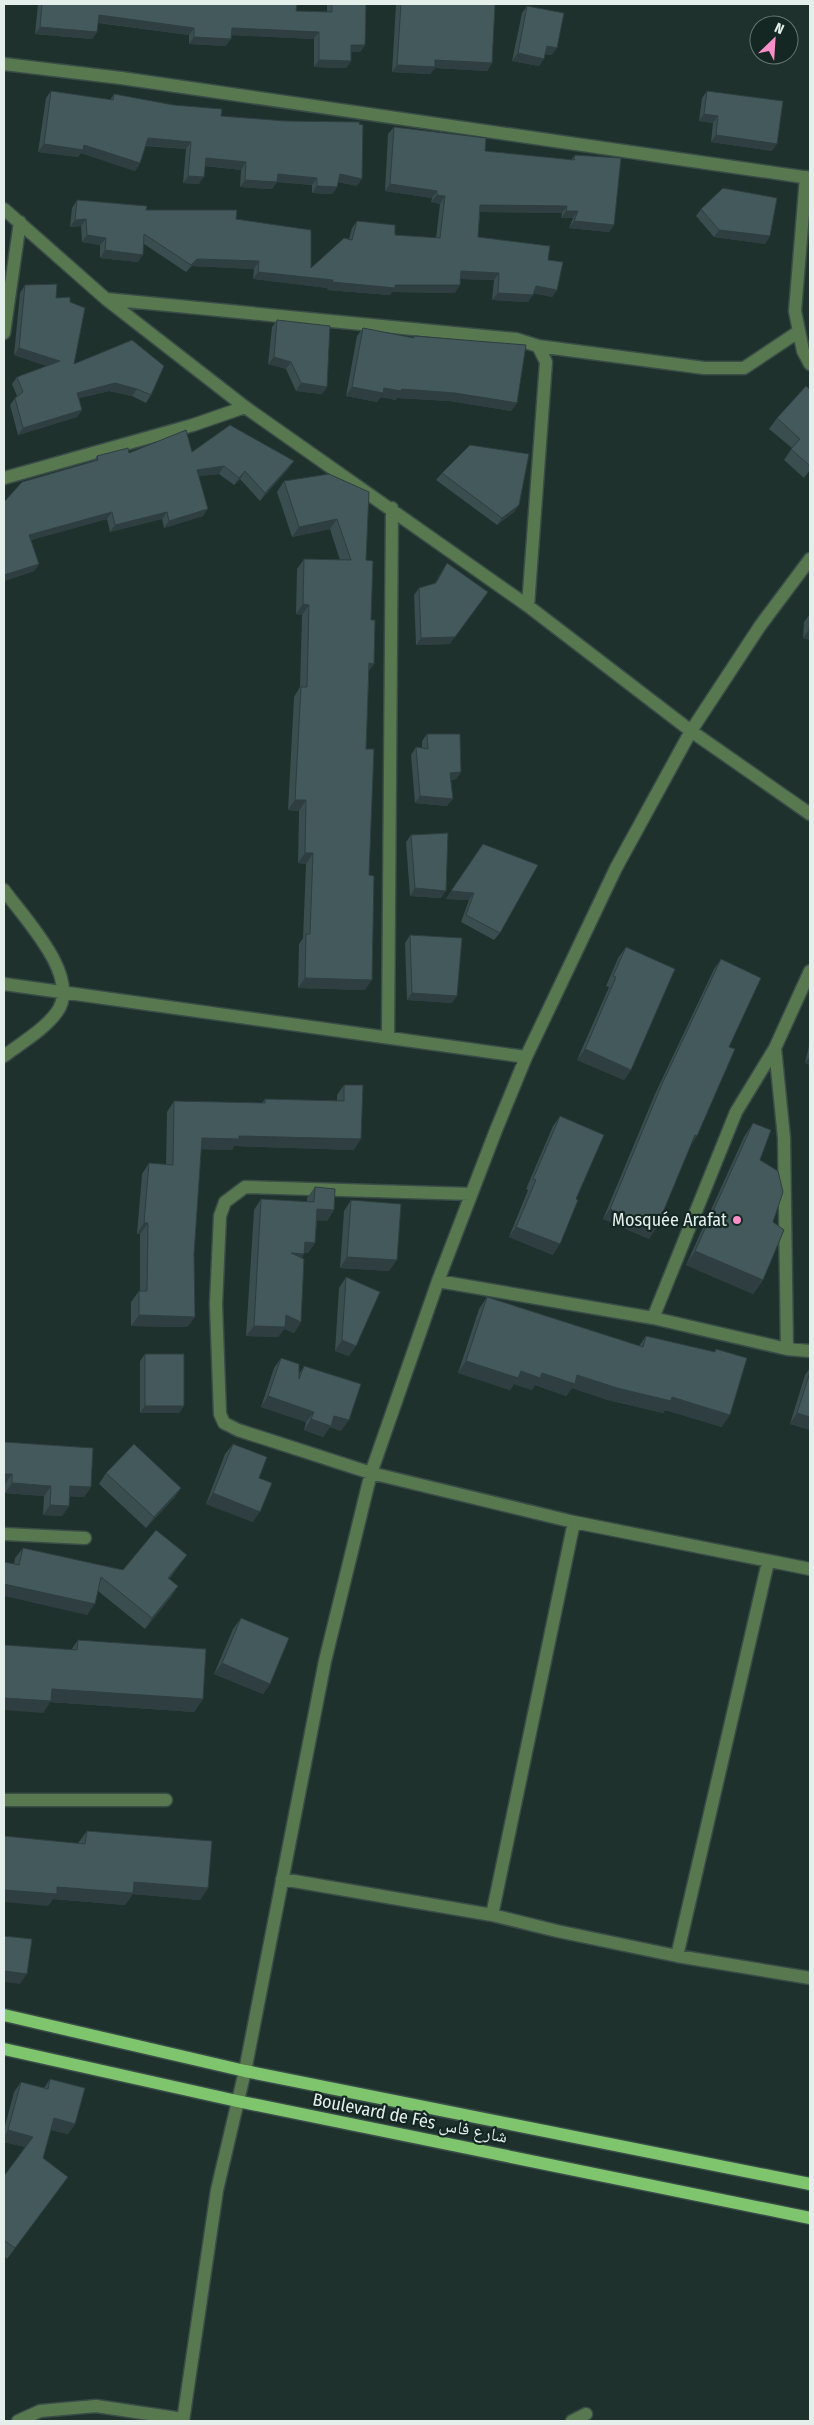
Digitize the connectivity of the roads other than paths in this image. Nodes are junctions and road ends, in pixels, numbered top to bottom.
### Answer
1 (4, 64) edge
2 (808, 178) edge
3 (4, 209) edge
4 (20, 222) junction
5 (106, 299) junction
6 (798, 332) junction
7 (4, 333) edge
8 (538, 346) junction
9 (810, 364) edge
10 (246, 407) junction
11 (4, 478) edge
12 (392, 508) junction
13 (810, 559) edge
14 (528, 606) junction
15 (691, 731) junction
16 (810, 814) edge
17 (4, 890) edge
18 (810, 971) edge
19 (5, 986) edge
20 (64, 994) junction
21 (388, 1037) junction
22 (776, 1048) junction
23 (4, 1056) edge
24 (526, 1057) junction
25 (471, 1194) junction
26 (438, 1281) junction
27 (653, 1318) junction
28 (788, 1349) junction
29 (810, 1351) edge
30 (370, 1473) junction
31 (574, 1522) junction
32 (4, 1534) edge
33 (85, 1538) dead end
34 (768, 1562) junction
35 (810, 1569) edge
36 (4, 1800) edge
37 (166, 1800) dead end
38 (282, 1878) junction
39 (492, 1915) junction
40 (677, 1956) junction
41 (810, 1978) edge
42 (4, 2015) edge
43 (4, 2049) edge
44 (245, 2071) junction
45 (238, 2101) junction
46 (810, 2184) edge
47 (810, 2218) edge
48 (586, 2414) dead end
49 (183, 2420) edge
50 (18, 2421) edge
51 (572, 2421) edge

1 - 2 street
2 - 6 street
3 - 4 street
4 - 5 street
4 - 7 street
5 - 8 street
5 - 10 street
6 - 8 street
6 - 9 street
8 - 14 street
10 - 11 street
10 - 12 street
12 - 14 street
12 - 21 street
13 - 15 street
14 - 15 street
15 - 16 street
15 - 24 street
17 - 20 street
18 - 22 street
19 - 20 street
20 - 21 street
20 - 23 street
21 - 24 street
22 - 27 street
22 - 28 street
24 - 25 street
25 - 26 street
25 - 30 street
26 - 27 street
26 - 30 street
27 - 28 street
28 - 29 street
30 - 31 street
30 - 38 street
31 - 34 street
31 - 39 street
32 - 33 street
34 - 35 street
34 - 40 street
36 - 37 street
38 - 39 street
38 - 44 street
39 - 40 street
40 - 41 street
42 - 44 main road, Boulevard de Fès شارع فاس
43 - 45 main road, Boulevard de Fès شارع فاس
44 - 45 street
44 - 46 main road, Boulevard de Fès شارع فاس
45 - 47 main road, Boulevard de Fès شارع فاس
45 - 49 street
48 - 51 street
49 - 50 street

